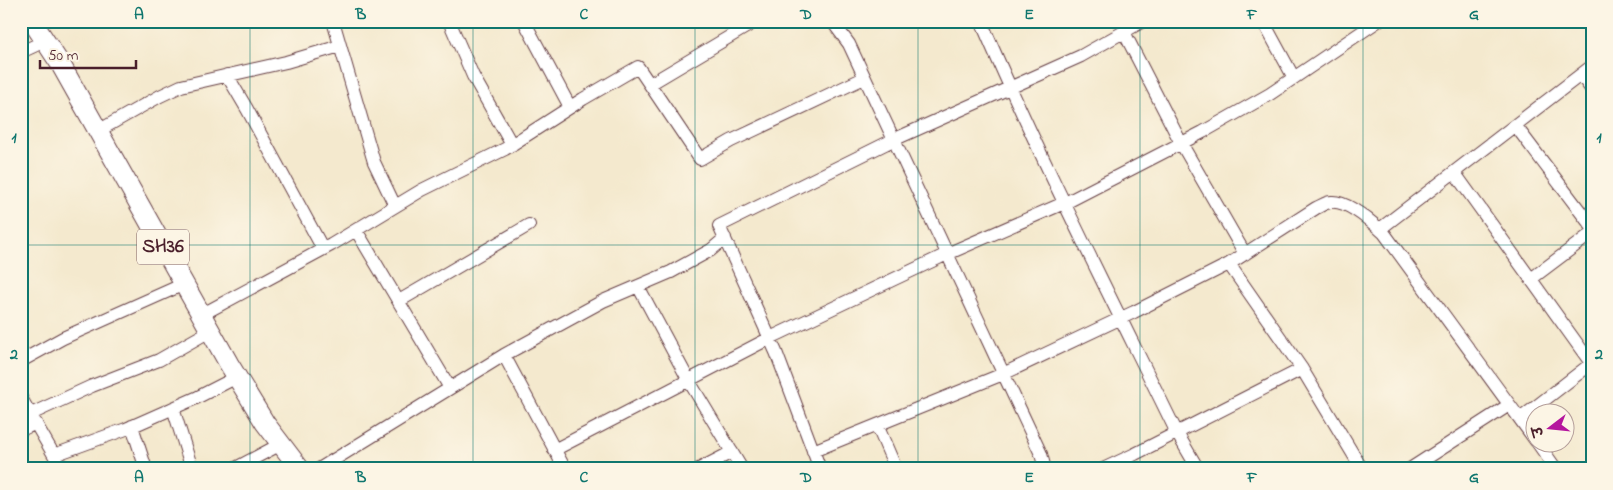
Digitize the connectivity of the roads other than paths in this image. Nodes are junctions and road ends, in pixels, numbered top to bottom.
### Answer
1 (32, 21) edge
2 (333, 21) edge
3 (449, 21) edge
4 (756, 21) edge
5 (832, 21) edge
6 (981, 21) edge
7 (1143, 21) edge
8 (1264, 21) edge
9 (1378, 21) edge
10 (527, 22) edge
11 (1124, 32) junction
12 (45, 41) junction
13 (340, 46) junction
14 (21, 52) edge
15 (1592, 66) edge
16 (227, 75) junction
17 (1581, 75) junction
18 (864, 78) junction
19 (1294, 78) junction
20 (650, 84) junction
21 (1010, 88) junction
22 (1592, 90) edge
23 (570, 107) junction
24 (1515, 125) junction
25 (98, 132) junction
26 (893, 140) junction
27 (1181, 143) junction
28 (512, 145) junction
29 (1454, 172) junction
30 (1064, 203) junction
31 (396, 206) junction
32 (529, 225) dead end
33 (1592, 227) edge
34 (1380, 229) junction
35 (356, 230) junction
36 (1592, 233) edge
37 (725, 238) junction
38 (323, 249) junction
39 (947, 254) junction
40 (1245, 254) junction
41 (1229, 264) junction
42 (1531, 279) junction
43 (184, 284) junction
44 (638, 286) junction
45 (399, 301) junction
46 (1120, 318) junction
47 (206, 323) junction
48 (770, 338) junction
49 (504, 355) junction
50 (21, 361) edge
51 (1592, 363) edge
52 (1302, 369) junction
53 (1003, 374) junction
54 (237, 377) junction
55 (689, 381) junction
56 (450, 388) junction
57 (21, 398) edge
58 (1509, 405) junction
59 (173, 408) junction
60 (33, 418) junction
61 (1520, 420) junction
62 (877, 425) junction
63 (132, 426) junction
64 (1526, 428) edge
65 (21, 430) edge
66 (1177, 433) junction
67 (281, 444) junction
68 (554, 450) junction
69 (813, 451) junction
70 (732, 452) junction
71 (1543, 452) edge
72 (54, 455) junction
73 (563, 468) edge
74 (62, 469) edge
75 (146, 469) edge
76 (192, 469) edge
77 (234, 469) edge
78 (300, 469) edge
79 (319, 469) edge
80 (698, 469) edge
81 (742, 469) edge
82 (820, 469) edge
83 (896, 469) edge
84 (1045, 469) edge
85 (1103, 469) edge
86 (1198, 469) edge
87 (1362, 469) edge
88 (1410, 469) edge
89 (1556, 469) edge

1 - 12 highway, SH36
2 - 13 street
3 - 28 street
4 - 20 street
5 - 18 street
6 - 21 street
7 - 11 street
8 - 19 street
9 - 19 street
10 - 23 street
11 - 21 street
11 - 27 street
12 - 14 street
12 - 25 highway, SH36
13 - 16 street
13 - 31 street
15 - 17 street
16 - 25 street
16 - 38 street
17 - 22 street
17 - 24 street
18 - 20 street
18 - 26 street
19 - 27 street
20 - 23 street
21 - 26 street
21 - 30 street
23 - 28 street
24 - 29 street
24 - 33 street
25 - 43 highway, SH36
26 - 37 street
26 - 39 street
27 - 30 street
27 - 40 street
28 - 31 street
29 - 34 street
29 - 42 street
30 - 39 street
30 - 46 street
31 - 35 street
32 - 45 street
34 - 40 street
34 - 58 street
35 - 38 street
35 - 45 street
36 - 42 street
37 - 44 street
37 - 48 street
38 - 47 street
39 - 48 street
39 - 53 street
40 - 41 street
41 - 46 street
41 - 52 street
42 - 51 street
43 - 47 highway, SH36
43 - 50 street
44 - 49 street
44 - 55 street
45 - 56 street
46 - 53 street
46 - 66 street
47 - 54 highway, SH36
47 - 60 street
48 - 55 street
48 - 69 street
49 - 56 street
49 - 68 street
51 - 61 street
52 - 66 street
52 - 87 street
53 - 62 street
53 - 84 street
54 - 59 street
54 - 67 highway, SH36
55 - 68 street
55 - 70 street
56 - 79 street
57 - 60 street
58 - 61 street
58 - 88 street
59 - 63 street
59 - 76 street
60 - 65 street
60 - 72 street
61 - 64 street
62 - 69 street
62 - 83 street
63 - 72 street
63 - 75 street
66 - 85 street
66 - 86 street
67 - 77 street
67 - 78 highway, SH36
68 - 73 street
69 - 82 street
70 - 80 street
70 - 81 street
71 - 89 street
72 - 74 street

